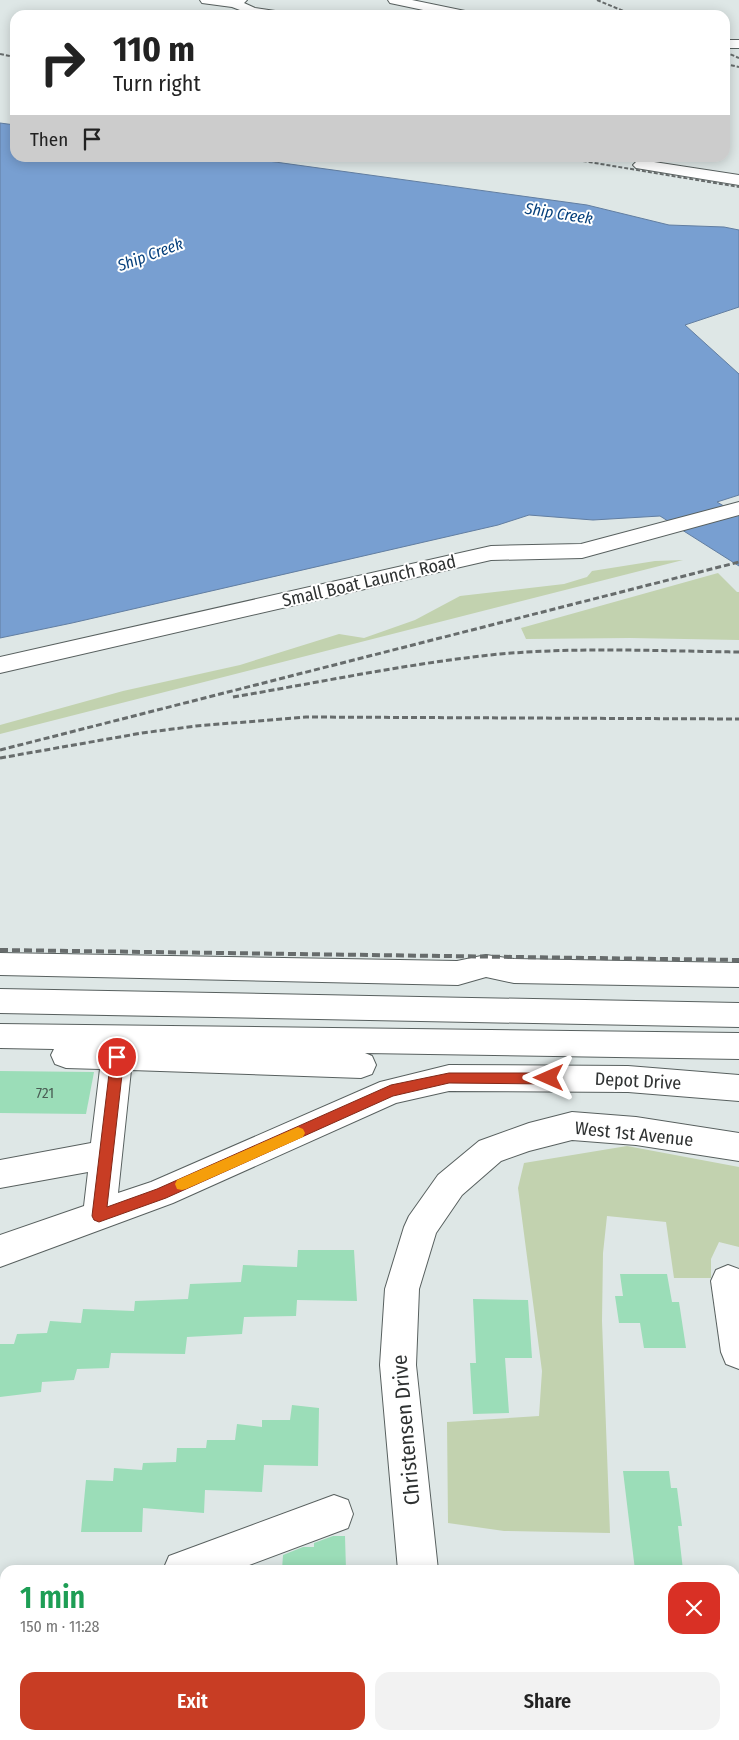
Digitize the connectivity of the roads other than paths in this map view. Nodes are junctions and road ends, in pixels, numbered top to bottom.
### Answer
1 (206, 0) edge
2 (394, 0) edge
3 (238, 2) edge
4 (250, 10) edge
5 (441, 10) edge
6 (641, 165) dead end
7 (739, 180) edge
8 (739, 508) edge
9 (0, 666) edge
10 (0, 964) edge
11 (739, 975) edge
12 (0, 1001) edge
13 (739, 1015) edge
14 (0, 1036) edge
15 (739, 1046) edge
16 (0, 1053) edge
17 (117, 1057) junction
18 (361, 1064) dead end
19 (739, 1088) edge
20 (739, 1147) edge
21 (107, 1154) junction
22 (0, 1174) edge
23 (99, 1216) junction
24 (0, 1252) edge
25 (728, 1281) dead end
26 (402, 1289) joint
27 (739, 1352) edge
28 (334, 1514) dead end
29 (196, 1565) edge
30 (418, 1565) edge

1 - 3 street
2 - 5 street
3 - 4 street
6 - 7 street
8 - 9 street, Small Boat Launch Road
10 - 11 street
12 - 13 street
14 - 15 street
16 - 17 street
17 - 18 street
17 - 21 street
19 - 23 street, Depot Drive
20 - 26 street, West 1st Avenue
21 - 22 street
21 - 23 street
23 - 24 street, Depot Drive
25 - 27 street
26 - 30 street, Christensen Drive
28 - 29 street

